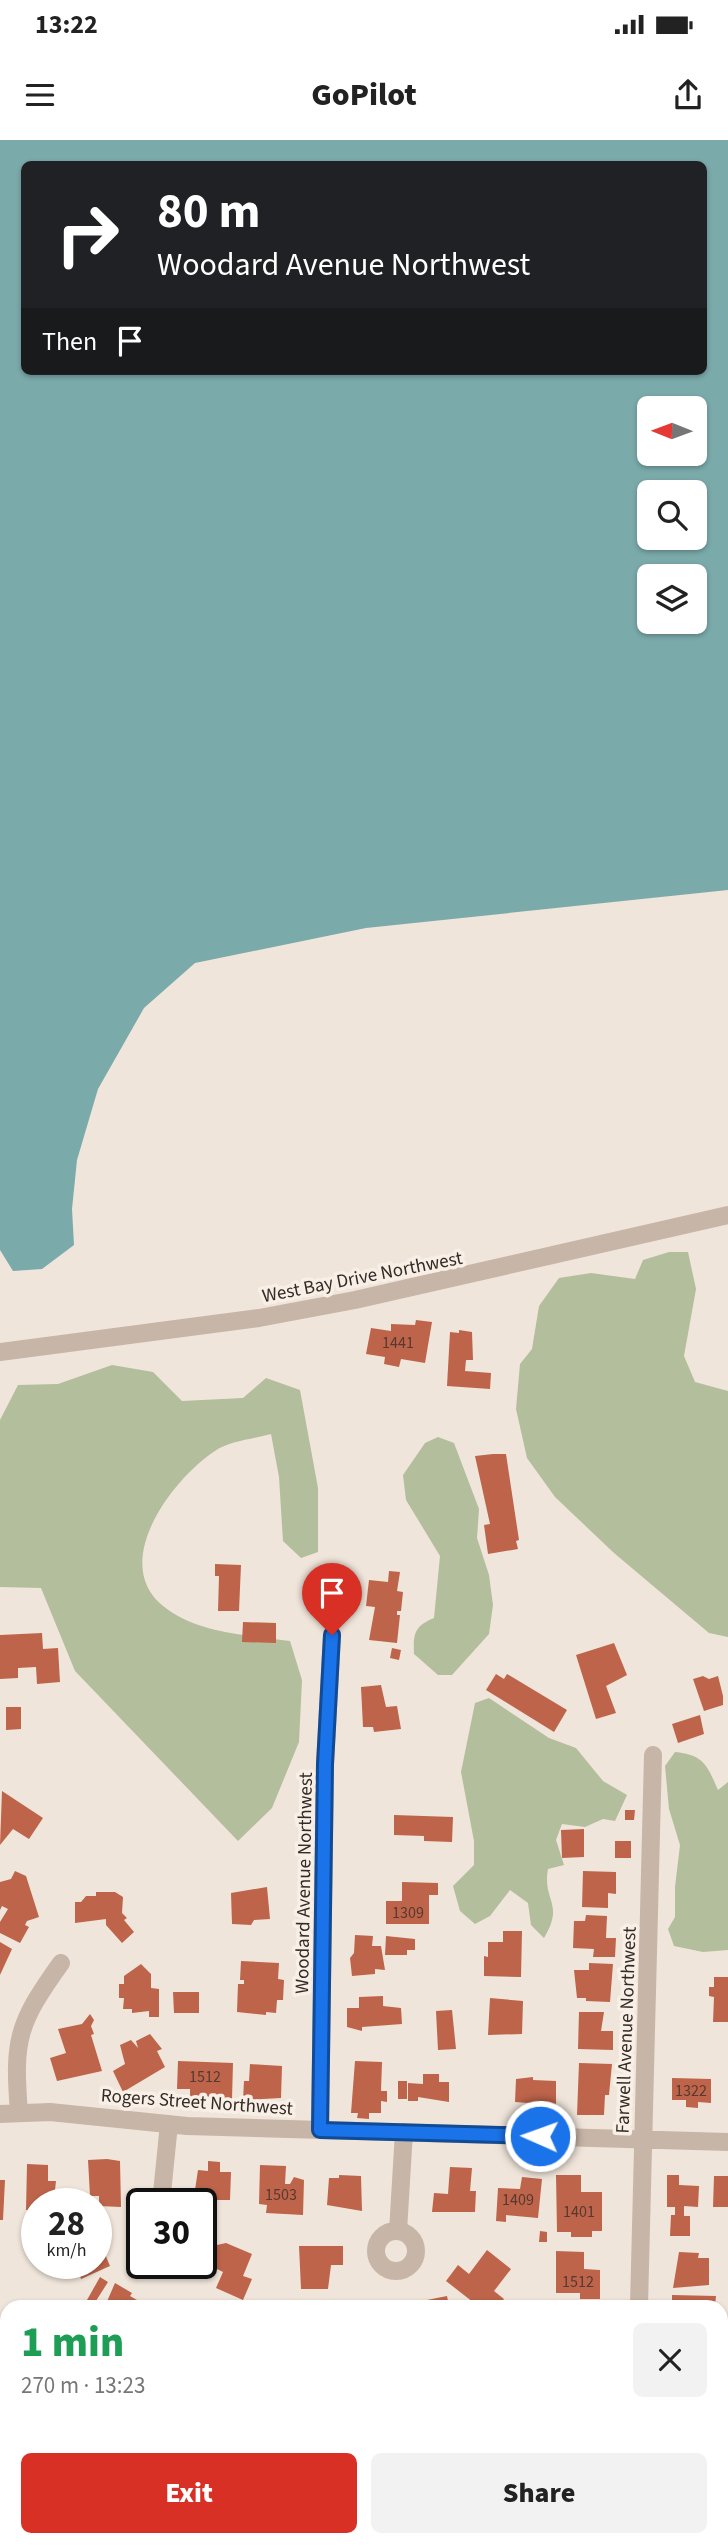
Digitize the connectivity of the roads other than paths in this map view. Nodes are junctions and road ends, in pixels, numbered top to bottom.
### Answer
1 (728, 1214) edge
2 (0, 1352) edge
3 (332, 1635) dead end
4 (653, 1755) dead end
5 (61, 1964) dead end
6 (19, 2112) junction
7 (0, 2114) edge
8 (169, 2124) junction
9 (320, 2130) junction
10 (404, 2132) junction
11 (643, 2141) junction
12 (728, 2142) edge
13 (163, 2188) edge
14 (398, 2231) dead end
15 (639, 2300) edge

1 - 2 street, West Bay Drive Northwest
3 - 9 street, Woodard Avenue Northwest
4 - 11 street, Farwell Avenue Northwest
5 - 6 street
6 - 7 street, Rogers Street Northwest
6 - 8 street, Rogers Street Northwest
8 - 9 street, Rogers Street Northwest
8 - 13 street
9 - 10 street, Rogers Street Northwest
10 - 11 street, Rogers Street Northwest
10 - 14 street
11 - 12 street, Rogers Street Northwest
11 - 15 street, Farwell Avenue Northwest

